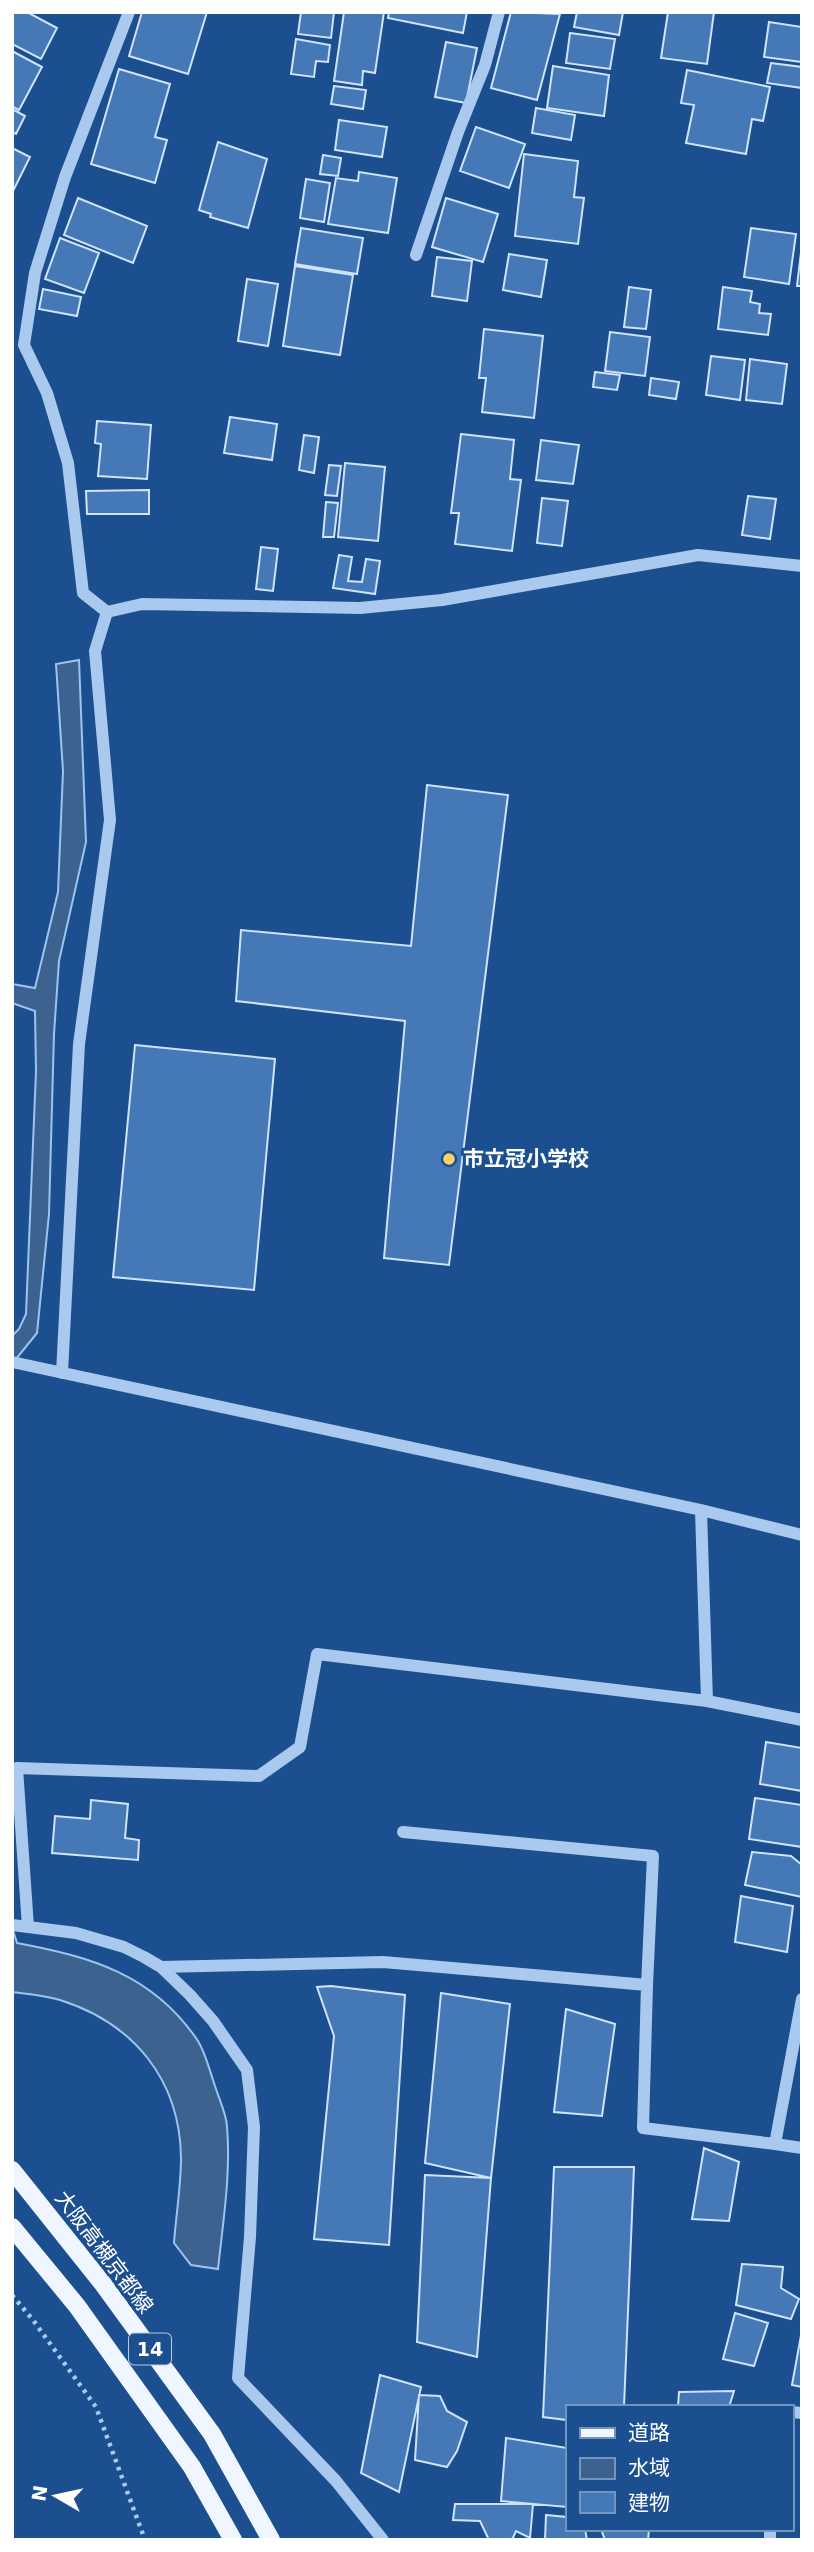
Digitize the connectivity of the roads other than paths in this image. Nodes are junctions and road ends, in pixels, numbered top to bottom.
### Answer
1 (129, 12) edge
2 (499, 12) edge
3 (416, 255) dead end
4 (18, 347) edge
5 (802, 566) edge
6 (107, 612) junction
7 (19, 1364) edge
8 (62, 1373) junction
9 (701, 1510) junction
10 (802, 1535) edge
11 (707, 1701) junction
12 (802, 1720) edge
13 (402, 1832) dead end
14 (19, 1926) edge
15 (161, 1967) junction
16 (647, 1985) junction
17 (802, 1999) edge
18 (775, 2144) junction
19 (802, 2148) edge
20 (12, 2170) edge
21 (12, 2227) edge
22 (233, 2540) edge
23 (271, 2540) edge
24 (383, 2540) edge

1 - 4 street
2 - 3 street
4 - 6 street
5 - 6 street
6 - 8 street
7 - 8 street
8 - 9 street
9 - 10 street
9 - 11 street
11 - 12 street
11 - 14 street
13 - 16 street
14 - 15 street
15 - 16 street
15 - 24 street
16 - 18 street
17 - 18 street
18 - 19 street
20 - 23 main road, 大阪高槻京都線 / 14
21 - 22 main road, 14

